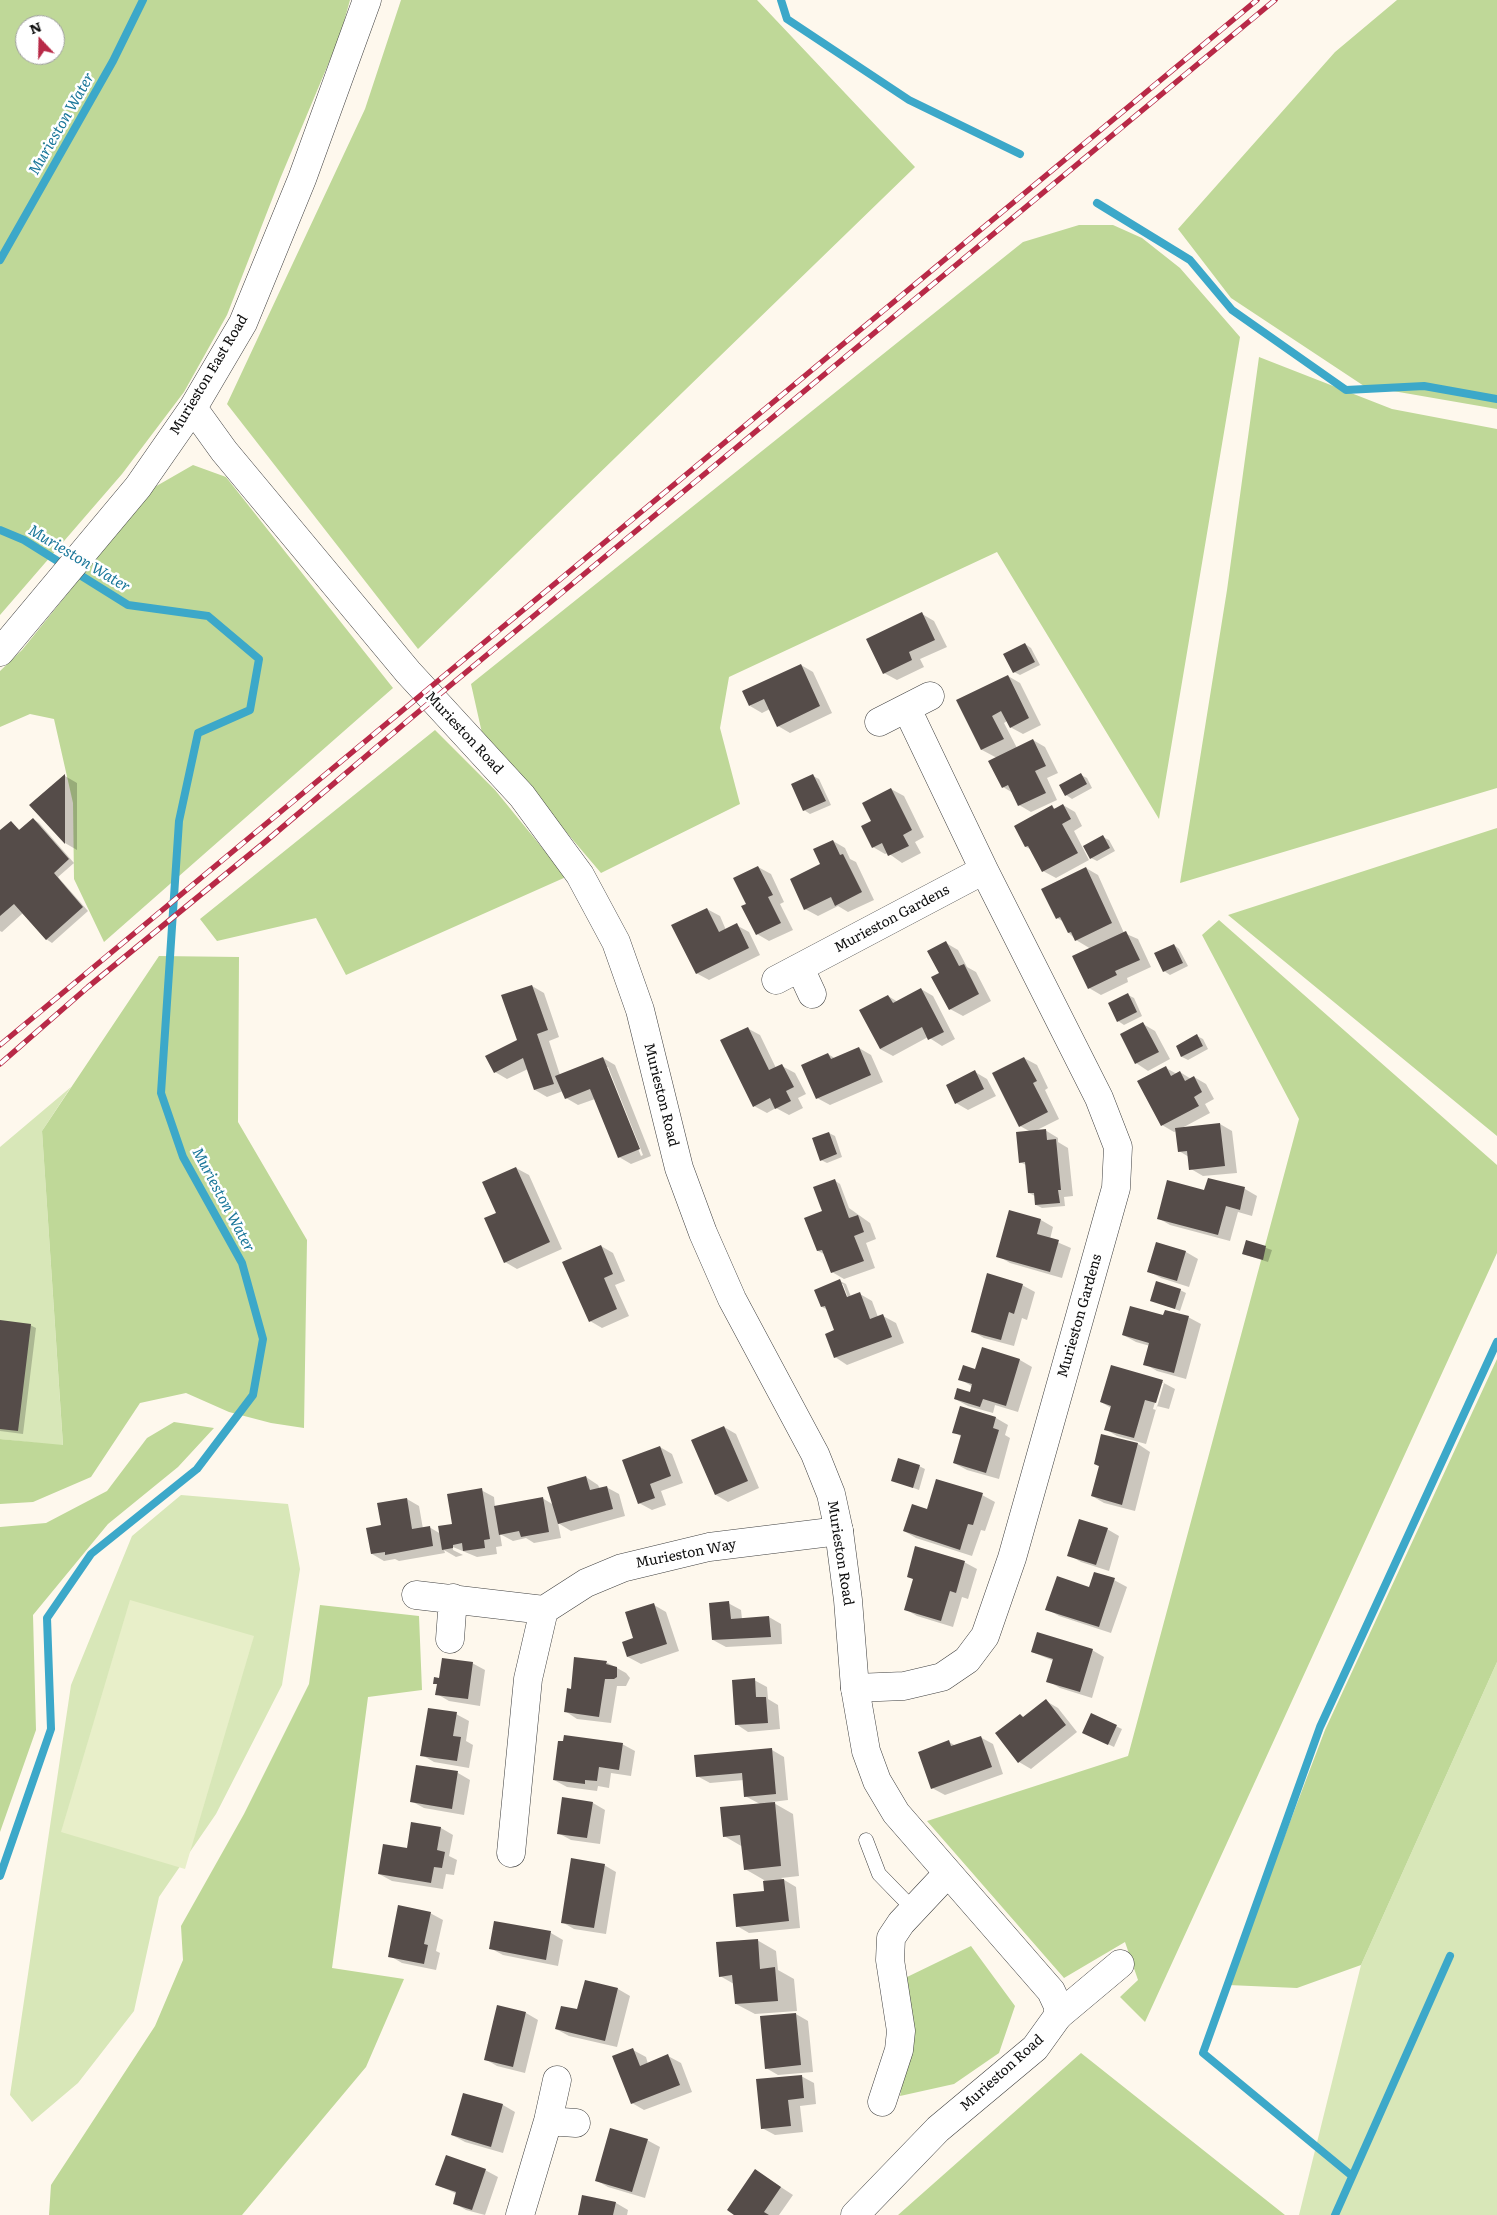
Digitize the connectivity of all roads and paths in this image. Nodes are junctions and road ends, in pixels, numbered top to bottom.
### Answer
1 (367, 0) edge
2 (193, 408) junction
3 (6, 646) edge
4 (879, 722) dead end
5 (984, 870) junction
6 (800, 968) junction
7 (776, 980) dead end
8 (812, 994) dead end
9 (839, 1531) junction
10 (416, 1594) dead end
11 (453, 1598) junction
12 (544, 1610) junction
13 (450, 1639) dead end
14 (855, 1688) junction
15 (866, 1840) dead end
16 (511, 1853) dead end
17 (947, 1874) junction
18 (914, 1910) junction
19 (1120, 1964) dead end
20 (1058, 2016) junction
21 (556, 2080) dead end
22 (882, 2102) dead end
23 (548, 2121) junction
24 (576, 2123) dead end
25 (520, 2215) edge
26 (855, 2215) edge

1 - 2 street, Murieston East Road
2 - 3 street, Murieston East Road
2 - 9 street, Murieston Road
4 - 5 street, Murieston Gardens
5 - 6 street, Murieston Gardens
5 - 14 street, Murieston Gardens
6 - 7 street, Murieston Gardens
6 - 8 street
9 - 12 street, Murieston Way
9 - 14 street, Murieston Road
10 - 11 street
11 - 12 street
11 - 13 street
12 - 16 street
14 - 17 street, Murieston Road
15 - 18 lane
17 - 18 street
17 - 20 street, Murieston Road
18 - 22 street
19 - 20 street
20 - 26 street, Murieston Road
21 - 23 street
23 - 24 street
23 - 25 street

